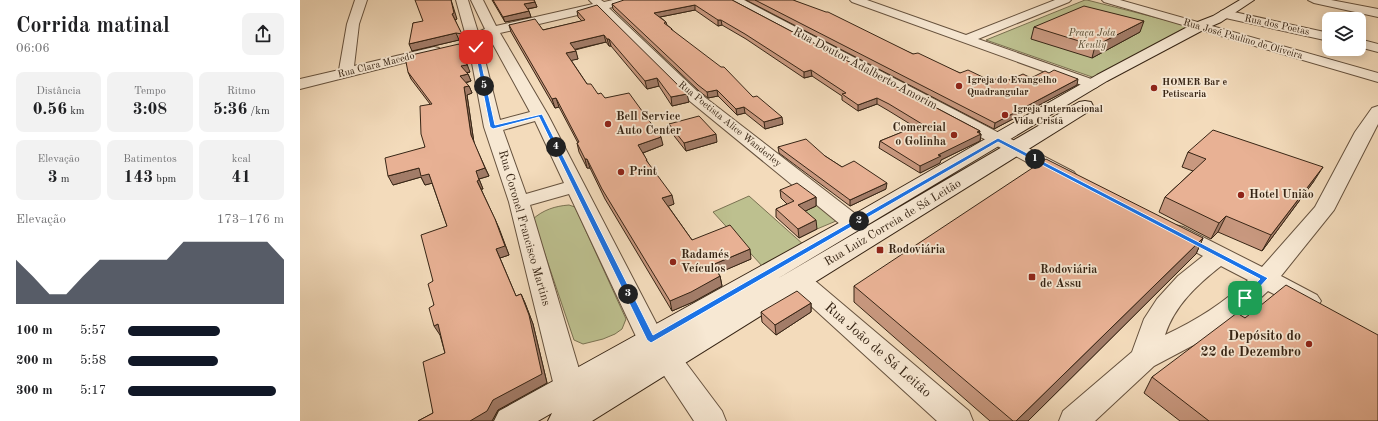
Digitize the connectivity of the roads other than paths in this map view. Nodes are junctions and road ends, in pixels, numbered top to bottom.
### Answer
1 (362, 0) edge
2 (462, 0) edge
3 (477, 0) edge
4 (628, 0) edge
5 (735, 0) edge
6 (881, 0) edge
7 (1065, 0) edge
8 (1108, 0) edge
9 (1247, 0) edge
10 (1314, 0) edge
11 (861, 2) edge
12 (598, 3) edge
13 (1378, 14) edge
14 (1213, 22) junction
15 (496, 36) junction
16 (1322, 36) edge
17 (968, 39) junction
18 (470, 44) junction
19 (1366, 45) edge
20 (1378, 48) edge
21 (444, 49) edge
22 (346, 72) junction
23 (1378, 78) edge
24 (300, 84) edge
25 (1092, 84) junction
26 (1378, 112) edge
27 (540, 115) junction
28 (493, 127) junction
29 (1371, 134) edge
30 (1006, 144) junction
31 (1083, 184) edge
32 (575, 186) junction
33 (519, 202) junction
34 (1158, 223) edge
35 (854, 224) junction
36 (1220, 256) junction
37 (1265, 278) junction
38 (798, 280) junction
39 (1321, 308) edge
40 (659, 350) junction
41 (1144, 358) junction
42 (569, 386) junction
43 (510, 421) edge
44 (564, 421) edge
45 (711, 421) edge
46 (958, 421) edge
47 (1074, 421) edge

1 - 22 street
2 - 18 street, Rua Coronel Francisco Martins
3 - 15 street
4 - 12 street
5 - 30 street, Rua Doutor Adalberto Amorim
6 - 11 street
7 - 17 street
8 - 14 street, Rua José Paulino de Oliveira
9 - 14 main road, Rua Luiz Correia de Sá Leitão
10 - 13 street
11 - 17 street
12 - 15 street
12 - 35 street, Rua Poetista Alice Wanderley
14 - 16 street, Rua dos Poetas
14 - 23 street, Rua José Paulino de Oliveira
14 - 25 main road, Rua Luiz Correia de Sá Leitão
14 - 30 main road, Rua Luiz Correia de Sá Leitão
15 - 18 street
15 - 27 street
17 - 25 street
18 - 28 street, Rua Coronel Francisco Martins
19 - 20 street
21 - 22 street, Rua Clara Macedo
22 - 24 street, Rua Clara Macedo
25 - 30 main road, Rua Luiz Correia de Sá Leitão
26 - 29 street
27 - 28 street
27 - 32 street
28 - 33 street, Rua Coronel Francisco Martins
29 - 37 street
30 - 31 street, Rua Doutor Adalberto Amorim
30 - 35 main road, Rua Luiz Correia de Sá Leitão
30 - 38 main road, Rua Luiz Correia de Sá Leitão
32 - 33 street
32 - 40 street
33 - 42 street, Rua Coronel Francisco Martins
34 - 36 street
35 - 40 main road, Rua Luiz Correia de Sá Leitão
36 - 37 street
36 - 41 street
37 - 39 street
37 - 41 street
38 - 40 main road, Rua Luiz Correia de Sá Leitão
38 - 46 street, Rua João de Sá Leitão
40 - 42 main road, Rua Luiz Correia de Sá Leitão
40 - 44 main road, Rua Luiz Correia de Sá Leitão
40 - 45 street
41 - 47 street
42 - 43 main road, Rua Luiz Correia de Sá Leitão

